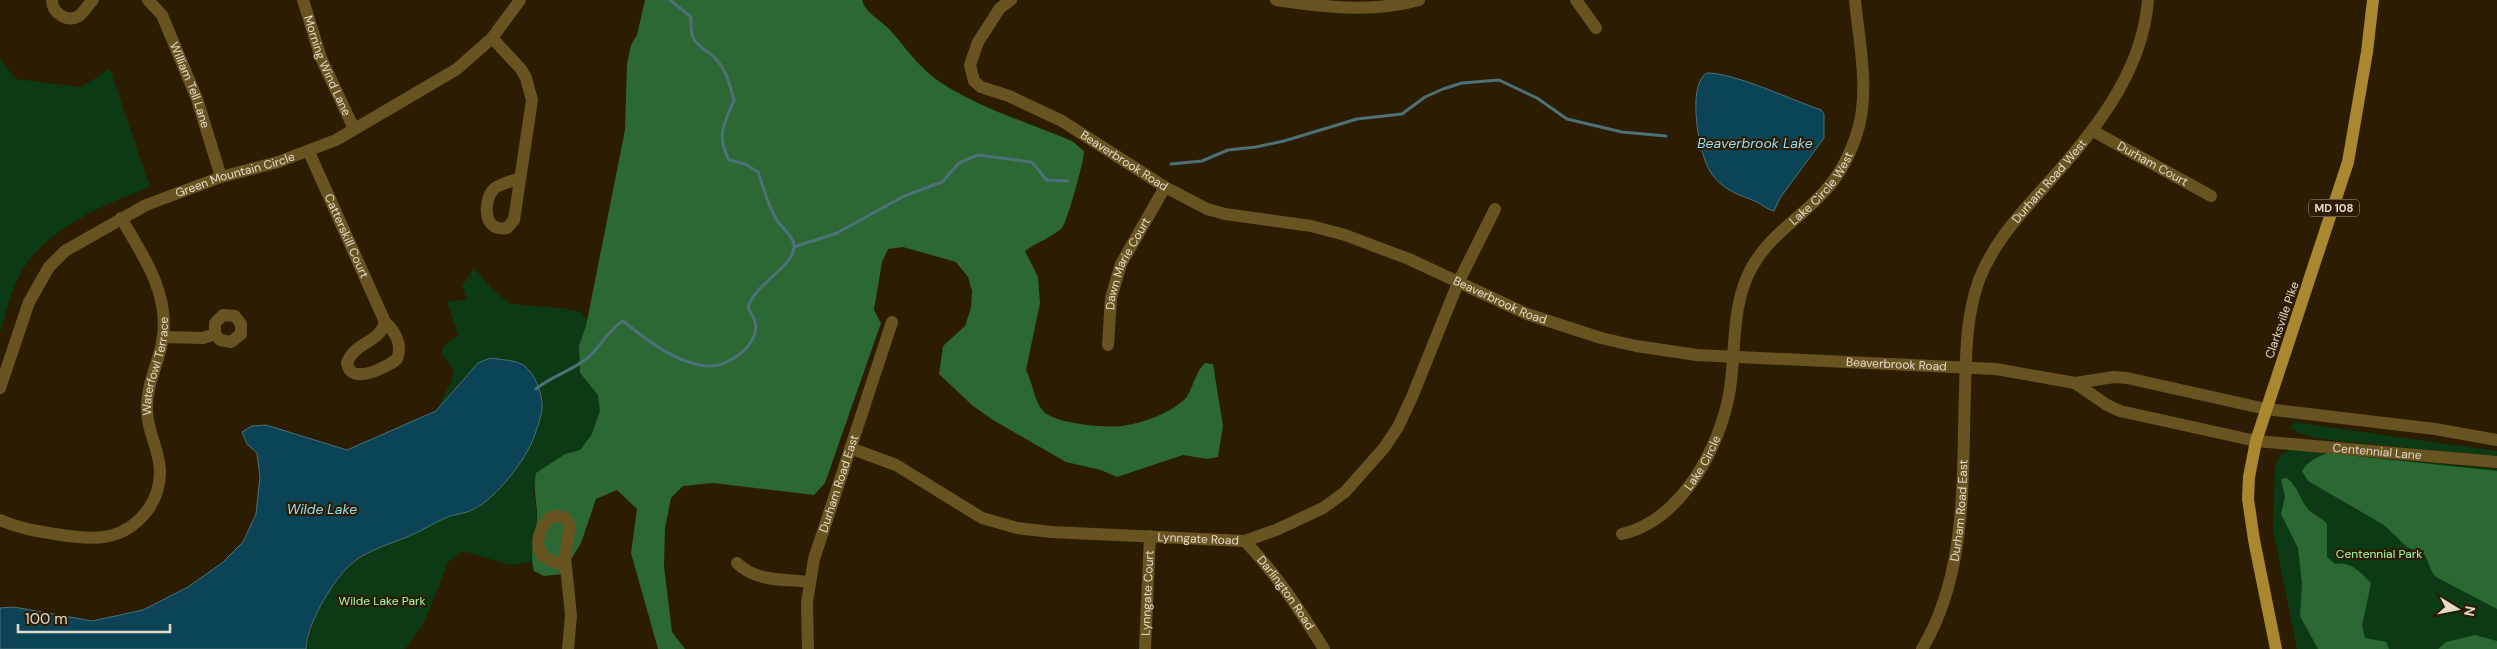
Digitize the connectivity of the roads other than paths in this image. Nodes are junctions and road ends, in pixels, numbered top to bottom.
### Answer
1 (52, 0) edge
2 (93, 0) edge
3 (148, 0) edge
4 (303, 0) edge
5 (520, 0) edge
6 (1012, 0) edge
7 (1276, 0) edge
8 (1419, 0) edge
9 (1576, 0) edge
10 (1855, 0) edge
11 (2148, 0) edge
12 (2373, 0) edge
13 (995, 4) edge
14 (1596, 28) dead end
15 (492, 38) junction
16 (354, 129) junction
17 (2093, 132) junction
18 (308, 152) junction
19 (222, 177) junction
20 (519, 178) dead end
21 (1165, 187) junction
22 (2210, 196) dead end
23 (1495, 209) dead end
24 (121, 218) junction
25 (1458, 283) junction
26 (386, 322) junction
27 (892, 322) dead end
28 (215, 334) dead end
29 (163, 337) junction
30 (1108, 345) dead end
31 (1732, 357) junction
32 (1966, 366) junction
33 (2075, 383) junction
34 (0, 388) edge
35 (2266, 409) junction
36 (2497, 440) edge
37 (2256, 441) junction
38 (850, 448) junction
39 (2497, 462) edge
40 (0, 520) edge
41 (1622, 534) dead end
42 (1150, 536) junction
43 (1245, 541) junction
44 (736, 563) dead end
45 (566, 567) dead end
46 (809, 582) junction
47 (568, 649) edge
48 (808, 649) edge
49 (1145, 649) edge
50 (1324, 649) edge
51 (1922, 649) edge
52 (2276, 649) edge

1 - 2 street
3 - 19 street, William Tell Lane
4 - 16 street, Morning Wind Lane
5 - 15 street, Green Mountain Circle
6 - 13 street
7 - 8 street
9 - 14 street
10 - 31 street, Lake Circle West
11 - 17 street, Durham Road West
12 - 35 main road, Clarksville Pike / MD 108
13 - 21 street, Beaverbrook Road
15 - 16 street, Green Mountain Circle
15 - 20 street
16 - 18 street, Green Mountain Circle
17 - 22 street, Durham Court
17 - 32 street, Durham Road West
18 - 19 street, Green Mountain Circle
18 - 26 street, Catterskill Court
19 - 24 street, Green Mountain Circle
21 - 25 street, Beaverbrook Road
21 - 30 street, Dawn Marie Court
23 - 25 street, Lynngate Road
24 - 29 street, Waterfowl Terrace
24 - 34 street, Green Mountain Circle
25 - 31 street, Beaverbrook Road
25 - 43 street, Lynngate Road
26 - 26 street, Catterskill Court
27 - 38 street, Durham Road East
28 - 29 street
29 - 40 street, Waterfowl Terrace
31 - 32 street, Beaverbrook Road
31 - 41 street, Lake Circle
32 - 33 street, Beaverbrook Road
32 - 51 street, Durham Road East
33 - 35 street, Beaverbrook Road
33 - 37 street, Beaverbrook Road
35 - 36 street
35 - 37 main road, Clarksville Pike / MD 108
37 - 39 street, Centennial Lane
37 - 52 main road, Clarksville Pike / MD 108
38 - 42 street, Lynngate Road
38 - 46 street, Durham Road East
42 - 43 street, Lynngate Road
42 - 49 street, Lynngate Court
43 - 50 street, Darlington Road
44 - 46 street
45 - 47 street
46 - 48 street, Durham Road East

